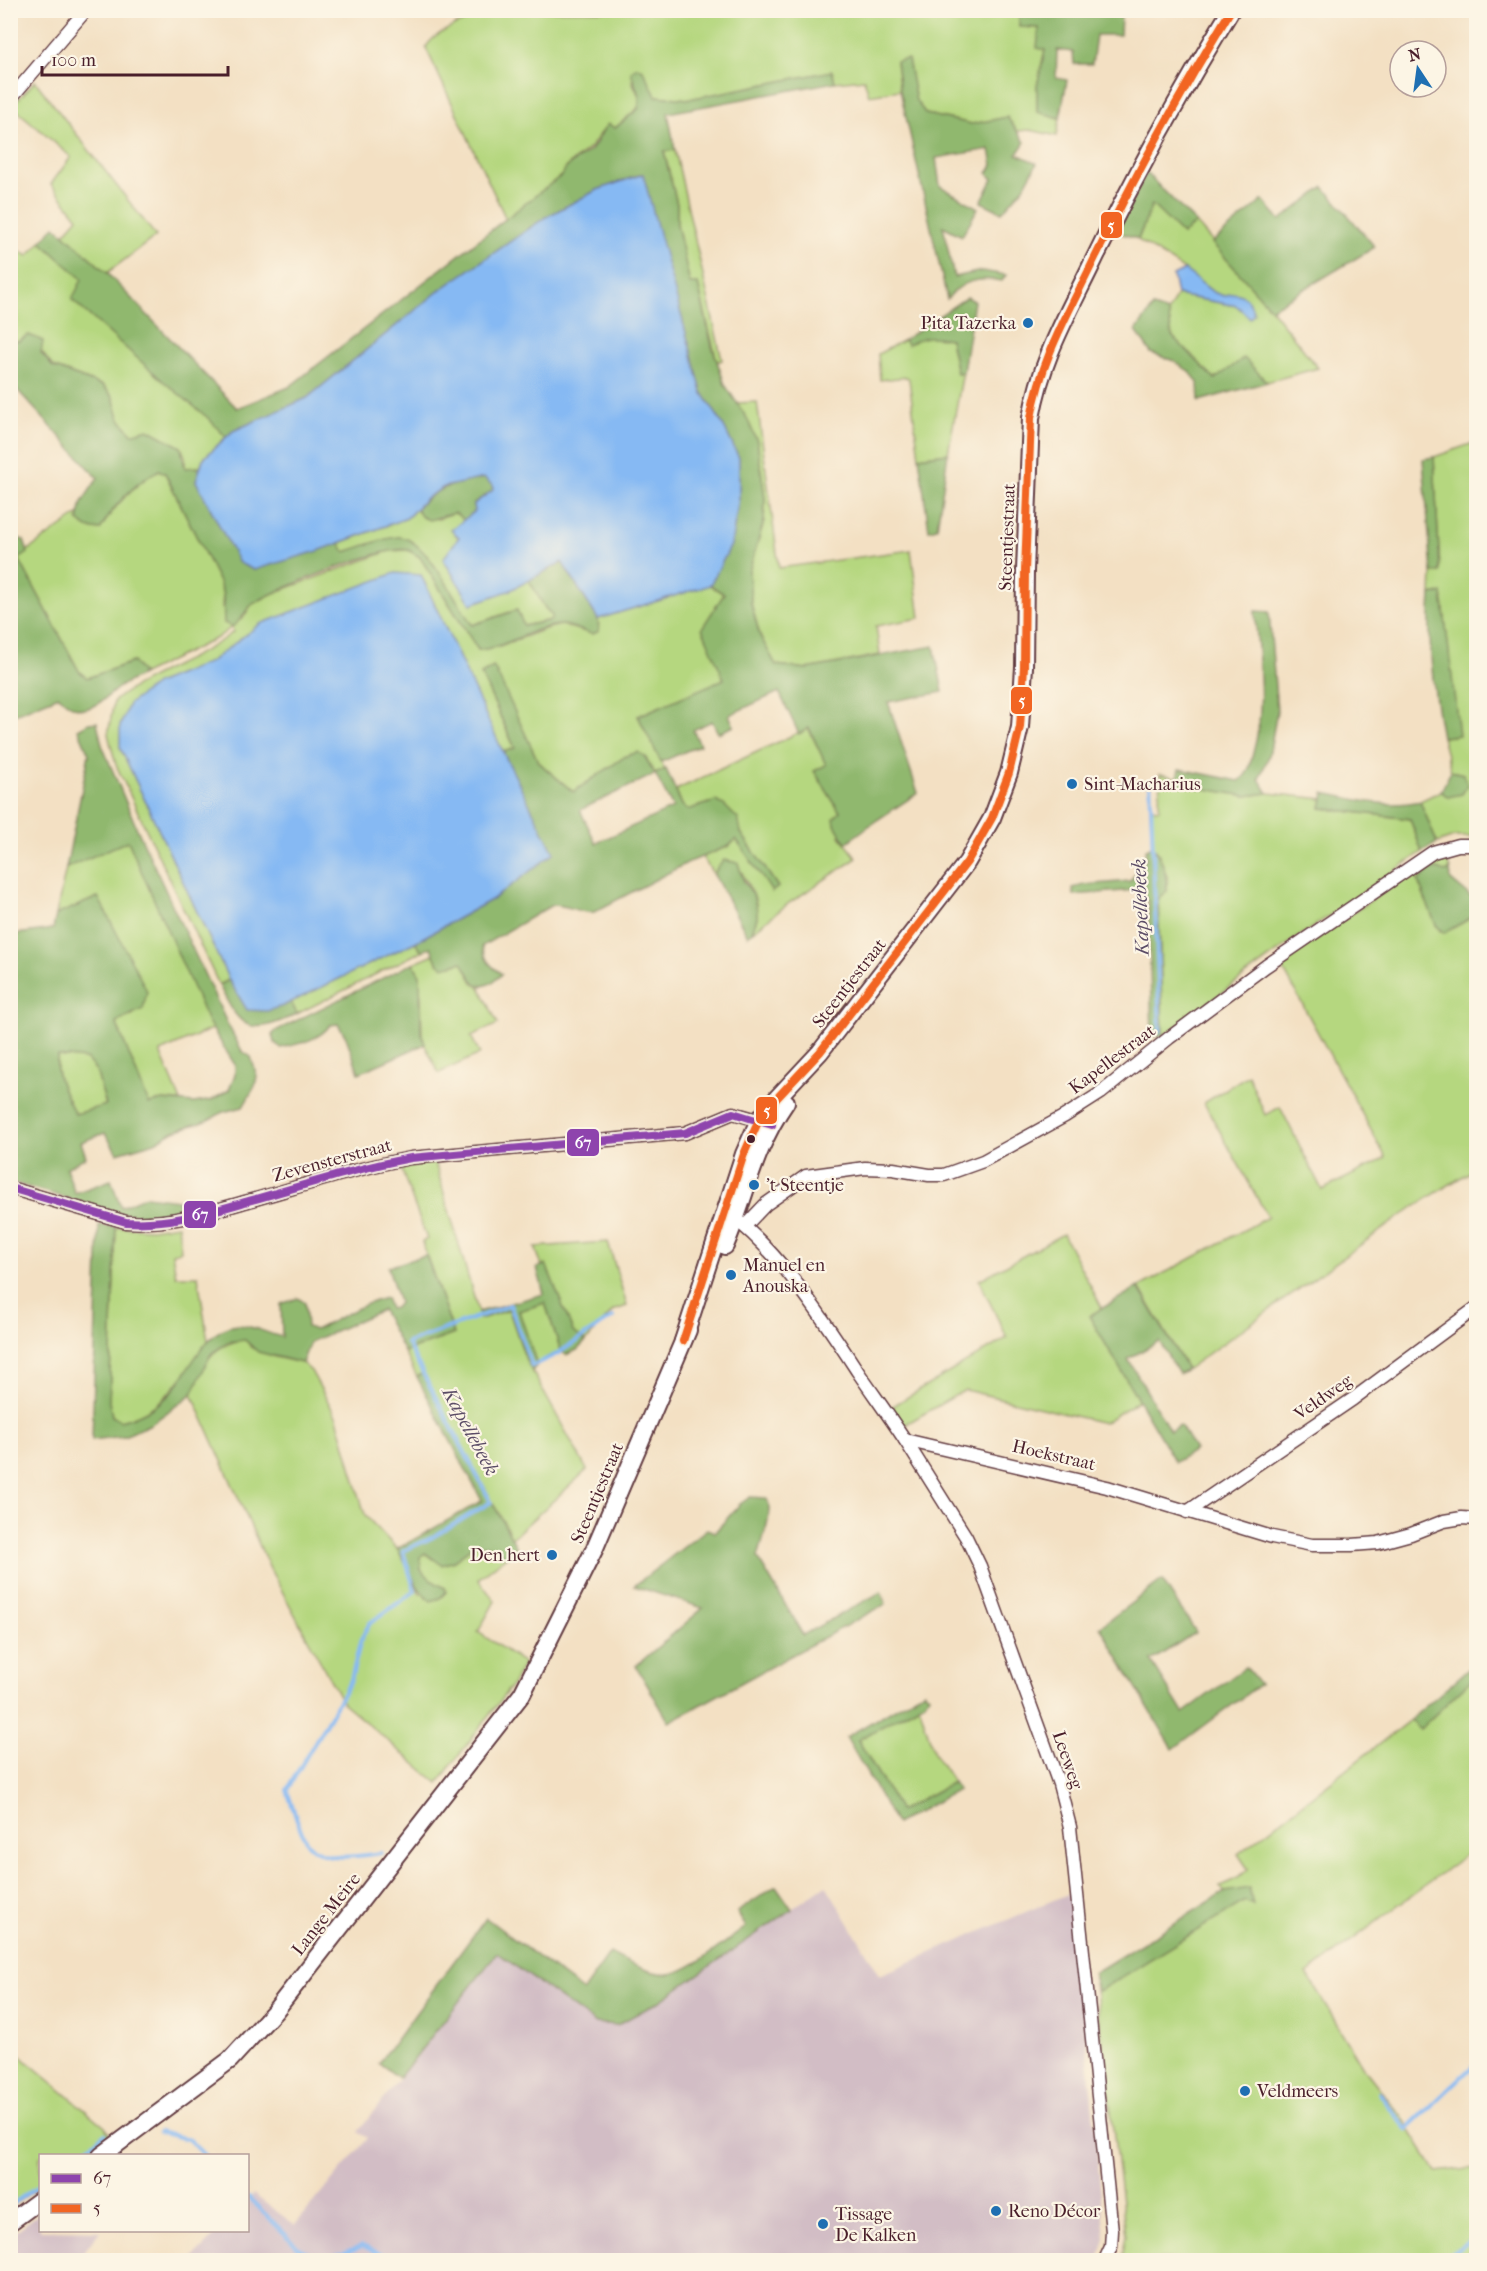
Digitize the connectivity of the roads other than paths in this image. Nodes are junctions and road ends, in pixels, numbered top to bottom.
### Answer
1 (86, 10) edge
2 (1231, 10) edge
3 (10, 99) edge
4 (1476, 845) edge
5 (765, 1123) junction
6 (10, 1188) edge
7 (736, 1219) junction
8 (1476, 1308) edge
9 (905, 1440) junction
10 (1187, 1512) junction
11 (1476, 1519) edge
12 (541, 1659) joint
13 (104, 2154) edge
14 (39, 2201) edge
15 (10, 2222) edge
16 (1105, 2260) edge

1 - 3 street
2 - 5 street, Steentjestraat
4 - 7 street, Kapellestraat
5 - 6 street, Zevensterstraat
5 - 7 street, Steentjestraat
7 - 9 street
7 - 12 street, Steentjestraat
8 - 10 street, Veldweg
9 - 10 street, Hoekstraat
9 - 16 street, Leeweg
10 - 11 street, Hoekstraat
12 - 13 street, Lange Meire
14 - 15 street

